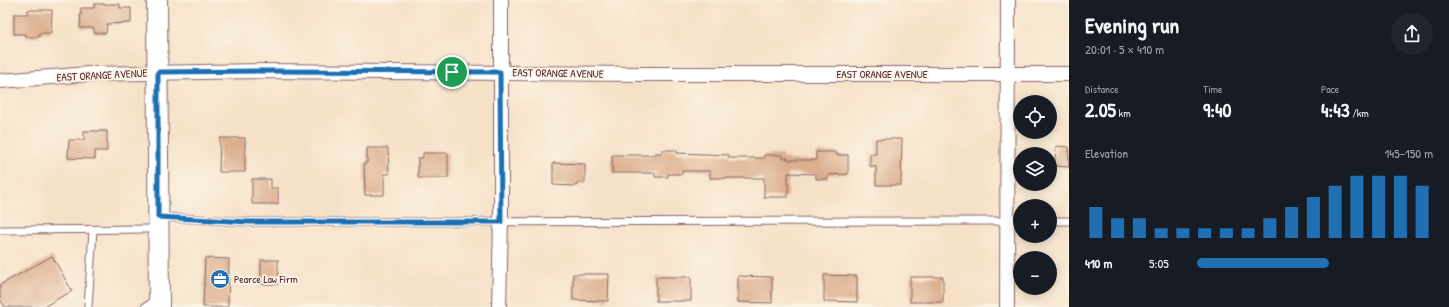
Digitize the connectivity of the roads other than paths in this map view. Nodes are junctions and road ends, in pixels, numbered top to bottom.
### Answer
1 (157, 0) edge
2 (501, 0) edge
3 (1008, 0) edge
4 (158, 72) junction
5 (500, 72) junction
6 (1008, 74) junction
7 (1069, 74) edge
8 (0, 81) edge
9 (1013, 221) edge
10 (1057, 221) edge
11 (1069, 221) edge
12 (501, 222) junction
13 (158, 223) junction
14 (0, 230) edge
15 (93, 230) junction
16 (154, 304) edge
17 (88, 307) edge
18 (499, 307) edge
19 (1007, 307) edge

1 - 4 street
2 - 5 street
3 - 6 street
4 - 5 street, EAST ORANGE AVENUE
4 - 8 street, EAST ORANGE AVENUE
4 - 13 street
5 - 6 street, EAST ORANGE AVENUE
5 - 12 street
6 - 7 street, EAST ORANGE AVENUE
6 - 9 street
9 - 12 lane
9 - 19 street
10 - 11 lane
12 - 13 lane
12 - 18 street
13 - 15 lane
13 - 16 street
14 - 15 lane
15 - 17 lane

